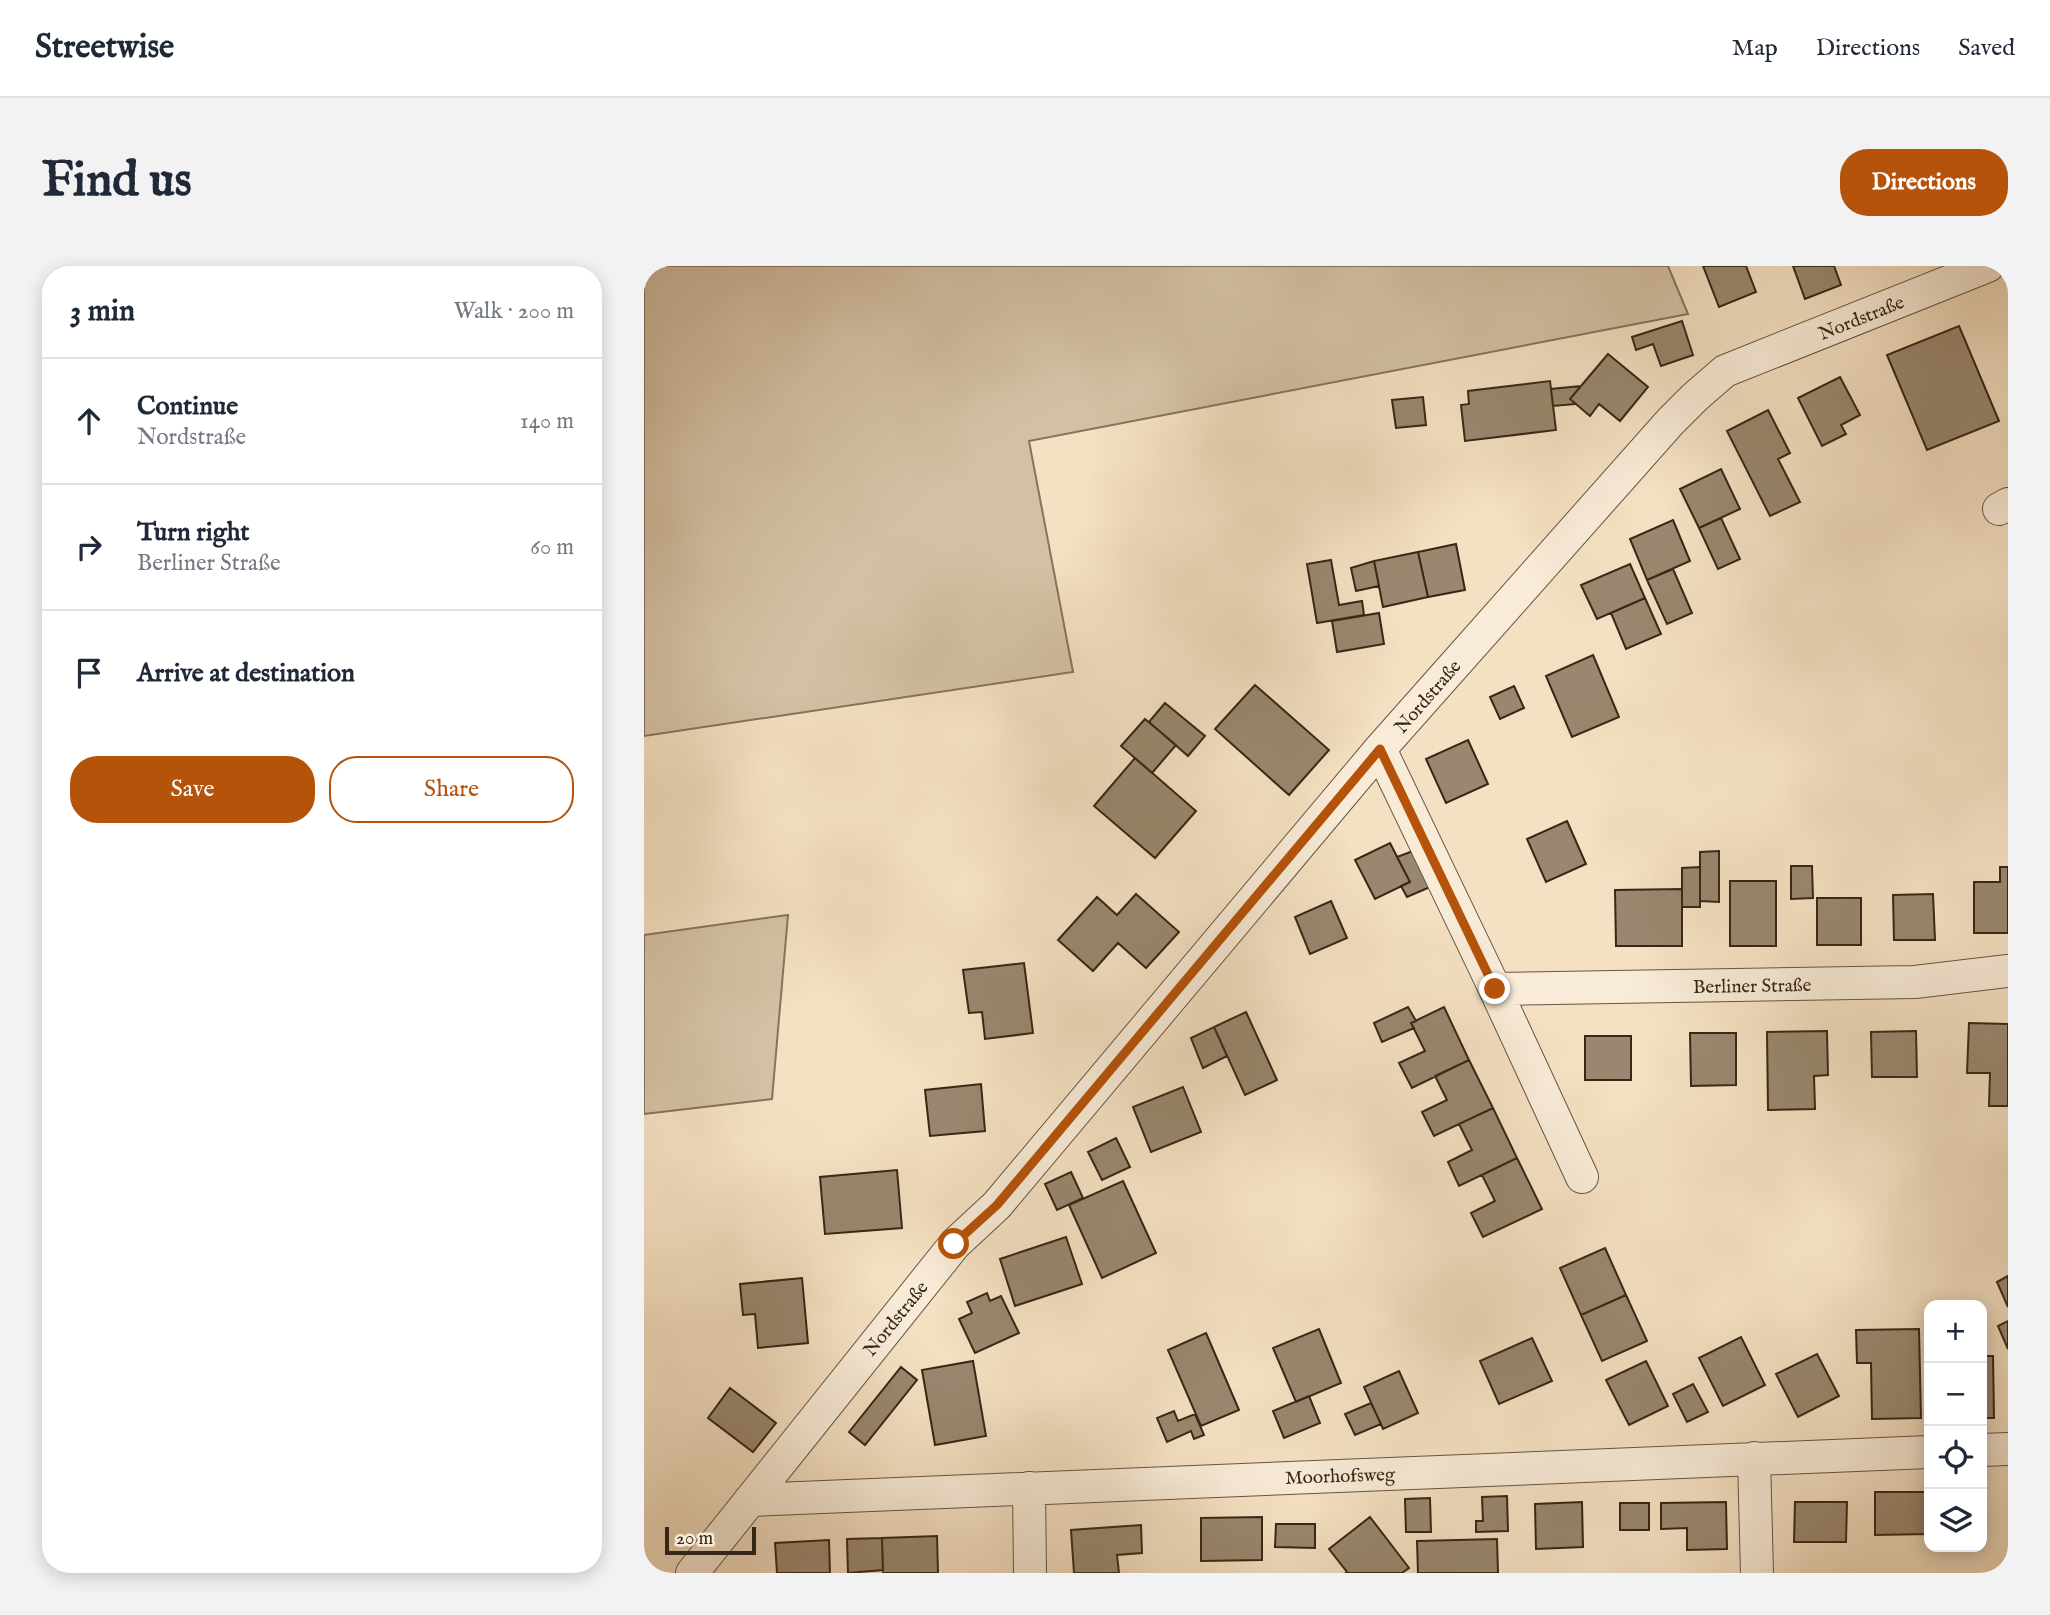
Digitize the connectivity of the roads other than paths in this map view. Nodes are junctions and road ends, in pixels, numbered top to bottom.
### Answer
1 (1988, 266) edge
2 (1380, 749) junction
3 (2008, 971) edge
4 (1495, 989) junction
5 (1582, 1177) dead end
6 (2008, 1449) edge
7 (1987, 1450) edge
8 (1924, 1452) edge
9 (1754, 1458) junction
10 (1029, 1488) junction
11 (750, 1500) junction
12 (692, 1573) edge
13 (1030, 1573) edge
14 (1757, 1573) edge

1 - 2 street, Nordstraße
2 - 4 street
2 - 11 street, Nordstraße
3 - 4 street, Berliner Straße
4 - 5 street
6 - 7 street
8 - 9 street, Moorhofsweg
9 - 10 street, Moorhofsweg
9 - 14 street
10 - 11 street, Moorhofsweg
10 - 13 street
11 - 12 street, Nordstraße

